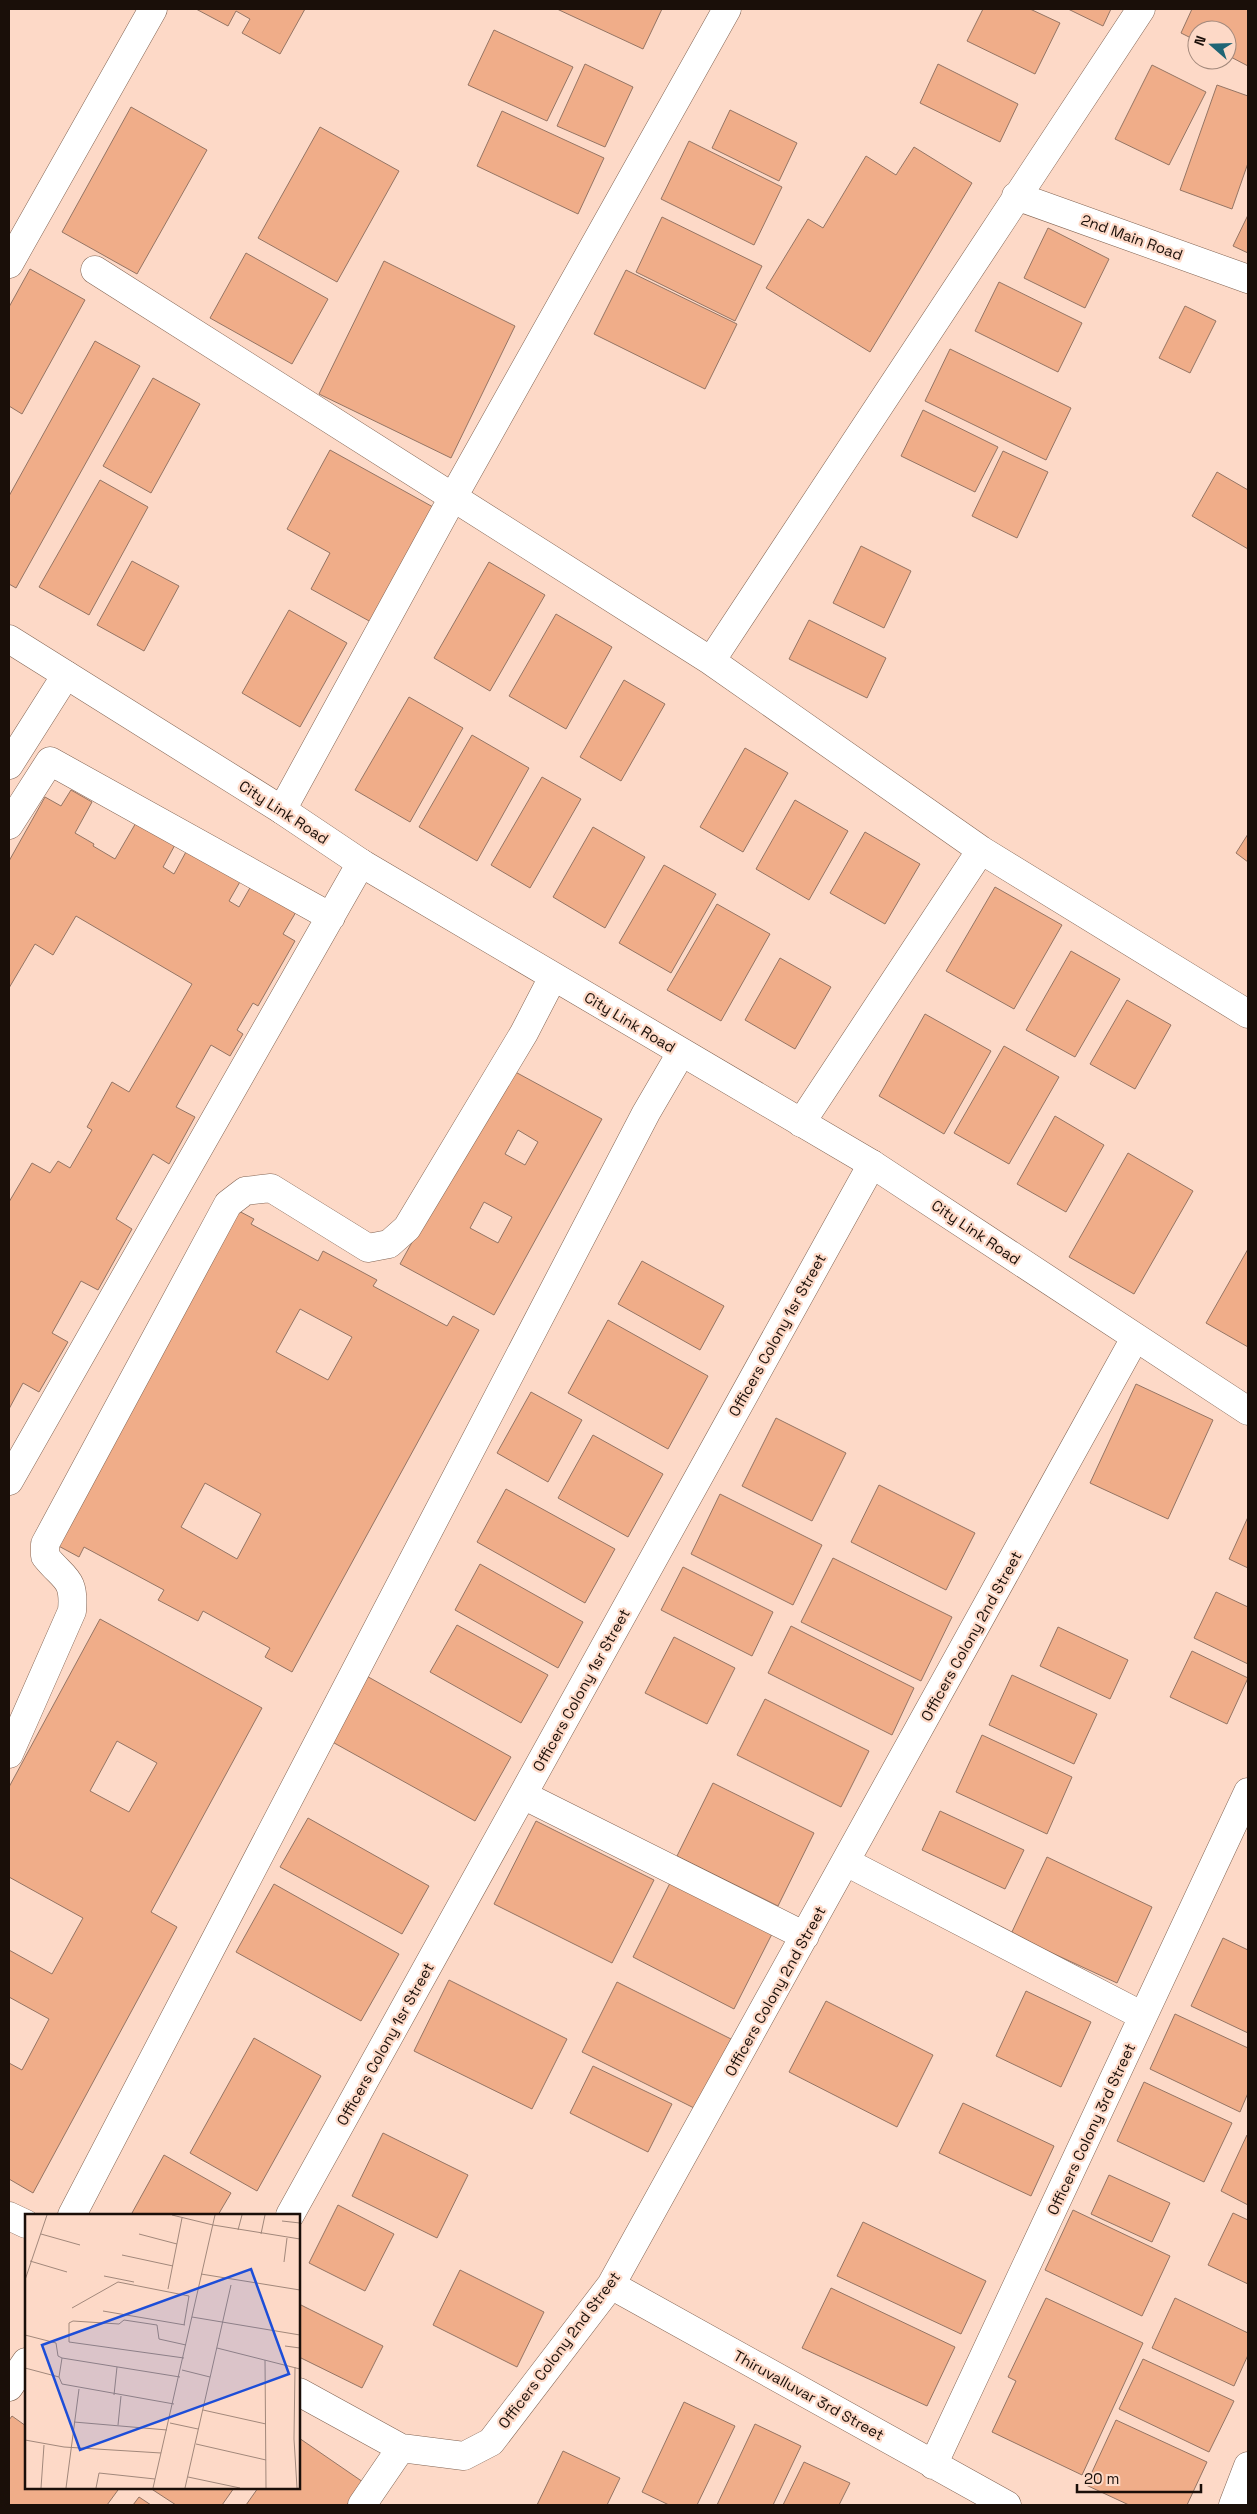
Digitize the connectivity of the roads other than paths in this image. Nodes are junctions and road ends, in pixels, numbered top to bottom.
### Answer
1 (153, 9) edge
2 (727, 9) edge
3 (1141, 9) edge
4 (1016, 196) junction
5 (9, 264) edge
6 (96, 270) dead end
7 (1248, 279) edge
8 (452, 499) junction
9 (9, 639) edge
10 (711, 661) junction
11 (66, 675) junction
12 (9, 765) edge
13 (282, 810) junction
14 (9, 825) edge
15 (981, 850) junction
16 (360, 863) junction
17 (331, 917) junction
18 (553, 976) junction
19 (1248, 1014) edge
20 (681, 1053) junction
21 (801, 1123) junction
22 (872, 1164) junction
23 (1136, 1338) junction
24 (1248, 1411) edge
25 (9, 1481) edge
26 (9, 1754) edge
27 (1248, 1792) edge
28 (523, 1795) junction
29 (846, 1862) junction
30 (805, 1936) junction
31 (1143, 2016) junction
32 (73, 2214) edge
33 (291, 2214) edge
34 (9, 2216) edge
35 (25, 2224) edge
36 (611, 2284) junction
37 (25, 2363) edge
38 (9, 2387) edge
39 (300, 2393) edge
40 (401, 2448) junction
41 (933, 2465) junction
42 (1248, 2466) edge
43 (362, 2505) edge
44 (1007, 2505) edge
45 (1233, 2505) edge

1 - 5 street
2 - 8 street
3 - 4 street
4 - 7 street, 2nd Main Road
4 - 10 street
6 - 8 street
8 - 10 street
8 - 13 street
9 - 11 street, City Link Road
10 - 15 street
11 - 12 street
11 - 13 street, City Link Road
13 - 16 street, City Link Road
14 - 17 street
15 - 19 street
15 - 21 street
16 - 17 street
16 - 18 street, City Link Road
17 - 25 street
18 - 20 street, City Link Road
18 - 26 street
20 - 21 street, City Link Road
20 - 32 street
21 - 22 street, City Link Road
22 - 23 street, City Link Road
22 - 28 street, Officers Colony 1sr Street
23 - 24 street, City Link Road
23 - 29 street, Officers Colony 2nd Street
27 - 31 street, Officers Colony 3rd Street
28 - 30 street
28 - 33 street, Officers Colony 1sr Street
29 - 30 street, Officers Colony 2nd Street
29 - 31 street
30 - 36 street, Officers Colony 2nd Street
31 - 41 street, Officers Colony 3rd Street
34 - 35 street
36 - 40 street, Officers Colony 2nd Street
36 - 41 street, Thiruvalluvar 3rd Street
37 - 38 street
39 - 40 street, Officers Colony 2nd Street
40 - 43 street
41 - 44 street, Thiruvalluvar 3rd Street
42 - 45 street

